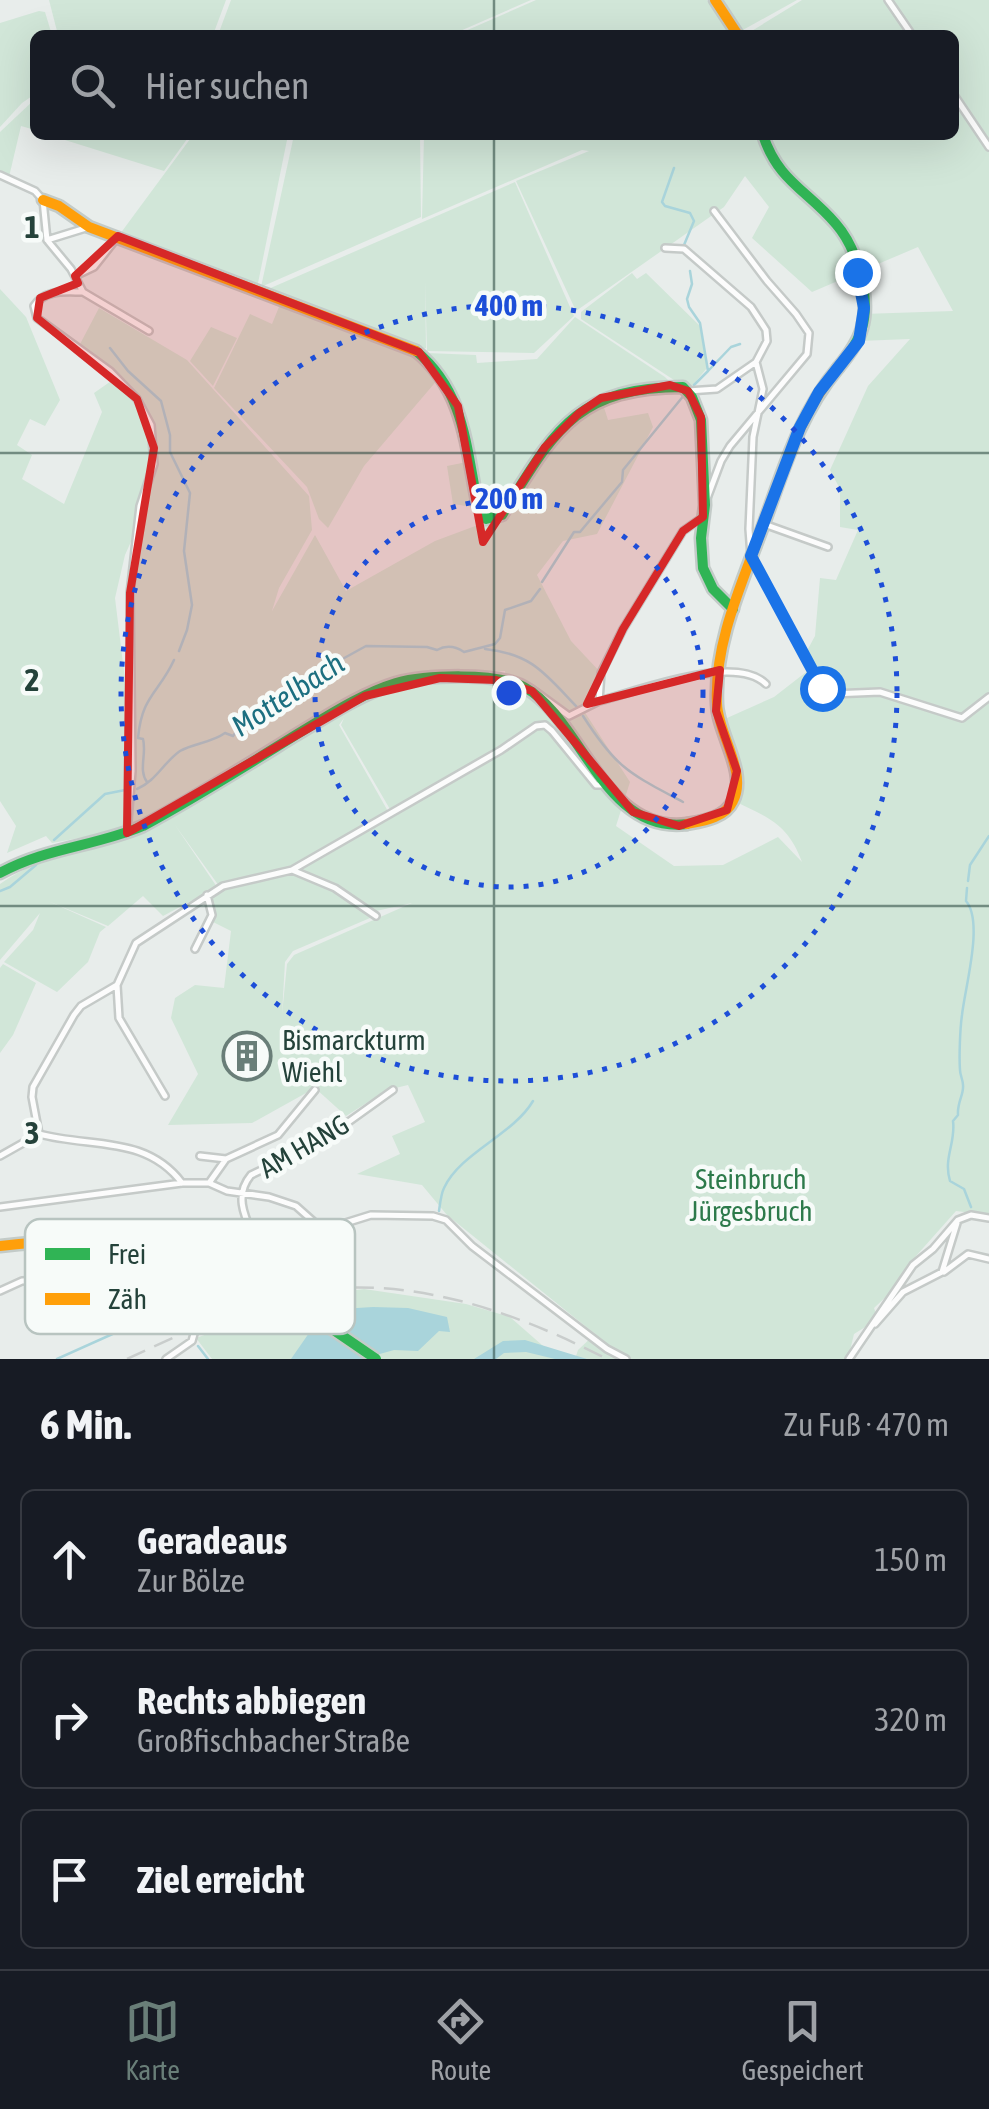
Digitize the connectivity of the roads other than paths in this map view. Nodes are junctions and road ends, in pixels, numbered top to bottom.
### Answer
1 (714, 0) edge
2 (888, 0) edge
3 (735, 30) edge
4 (909, 30) edge
5 (959, 102) edge
6 (765, 140) edge
7 (989, 147) edge
8 (0, 175) edge
9 (44, 200) junction
10 (714, 211) dead end
11 (89, 228) junction
12 (118, 236) junction
13 (47, 240) junction
14 (666, 248) dead end
15 (74, 276) junction
16 (83, 292) junction
17 (149, 331) dead end
18 (756, 362) junction
19 (688, 390) junction
20 (757, 413) junction
21 (706, 503) junction
22 (703, 517) junction
23 (764, 524) junction
24 (828, 547) dead end
25 (751, 556) junction
26 (733, 608) junction
27 (720, 670) junction
28 (766, 684) dead end
29 (532, 692) junction
30 (989, 697) edge
31 (599, 701) junction
32 (606, 785) junction
33 (127, 833) junction
34 (292, 870) junction
35 (0, 873) edge
36 (207, 894) junction
37 (376, 916) dead end
38 (195, 949) dead end
39 (118, 985) junction
40 (315, 1090) dead end
41 (393, 1090) dead end
42 (165, 1096) dead end
43 (39, 1134) junction
44 (0, 1156) edge
45 (200, 1156) dead end
46 (226, 1158) junction
47 (182, 1183) junction
48 (210, 1183) junction
49 (241, 1191) junction
50 (0, 1208) edge
51 (989, 1218) edge
52 (247, 1219) edge
53 (311, 1219) edge
54 (355, 1220) edge
55 (958, 1220) junction
56 (989, 1259) edge
57 (942, 1272) junction
58 (25, 1281) edge
59 (0, 1290) edge
60 (870, 1330) junction
61 (194, 1334) edge
62 (340, 1334) edge
63 (166, 1359) edge
64 (376, 1359) edge
65 (626, 1359) edge
66 (849, 1359) edge

1 - 3 main road
2 - 4 street
5 - 7 street
6 - 23 main road
8 - 9 street
9 - 11 main road
9 - 13 street
10 - 20 street
11 - 12 main road
11 - 13 street
12 - 15 street
12 - 19 main road
13 - 15 street
14 - 18 street
15 - 16 street
16 - 17 street
16 - 33 street
18 - 19 street
18 - 20 street
19 - 21 main road
20 - 21 street
20 - 25 street
21 - 22 main road
22 - 26 main road
22 - 31 street
23 - 24 street
23 - 25 main road
25 - 26 main road
25 - 30 street
26 - 27 main road
27 - 28 street
27 - 31 street
27 - 32 main road
29 - 31 street
29 - 32 main road
29 - 33 main road
32 - 34 street
33 - 35 main road
34 - 36 street
34 - 37 street
36 - 38 street
36 - 39 street
39 - 42 street
39 - 43 street
40 - 46 street
41 - 49 street, AM HANG
43 - 44 street
43 - 47 street
45 - 46 street
46 - 48 street
47 - 48 street
47 - 50 street
48 - 49 street
49 - 52 street, AM HANG
49 - 53 street
51 - 55 street
54 - 65 street
55 - 57 street
55 - 60 street
56 - 57 street
57 - 60 street
58 - 59 street
60 - 66 street
61 - 63 street
62 - 64 main road, bridge

